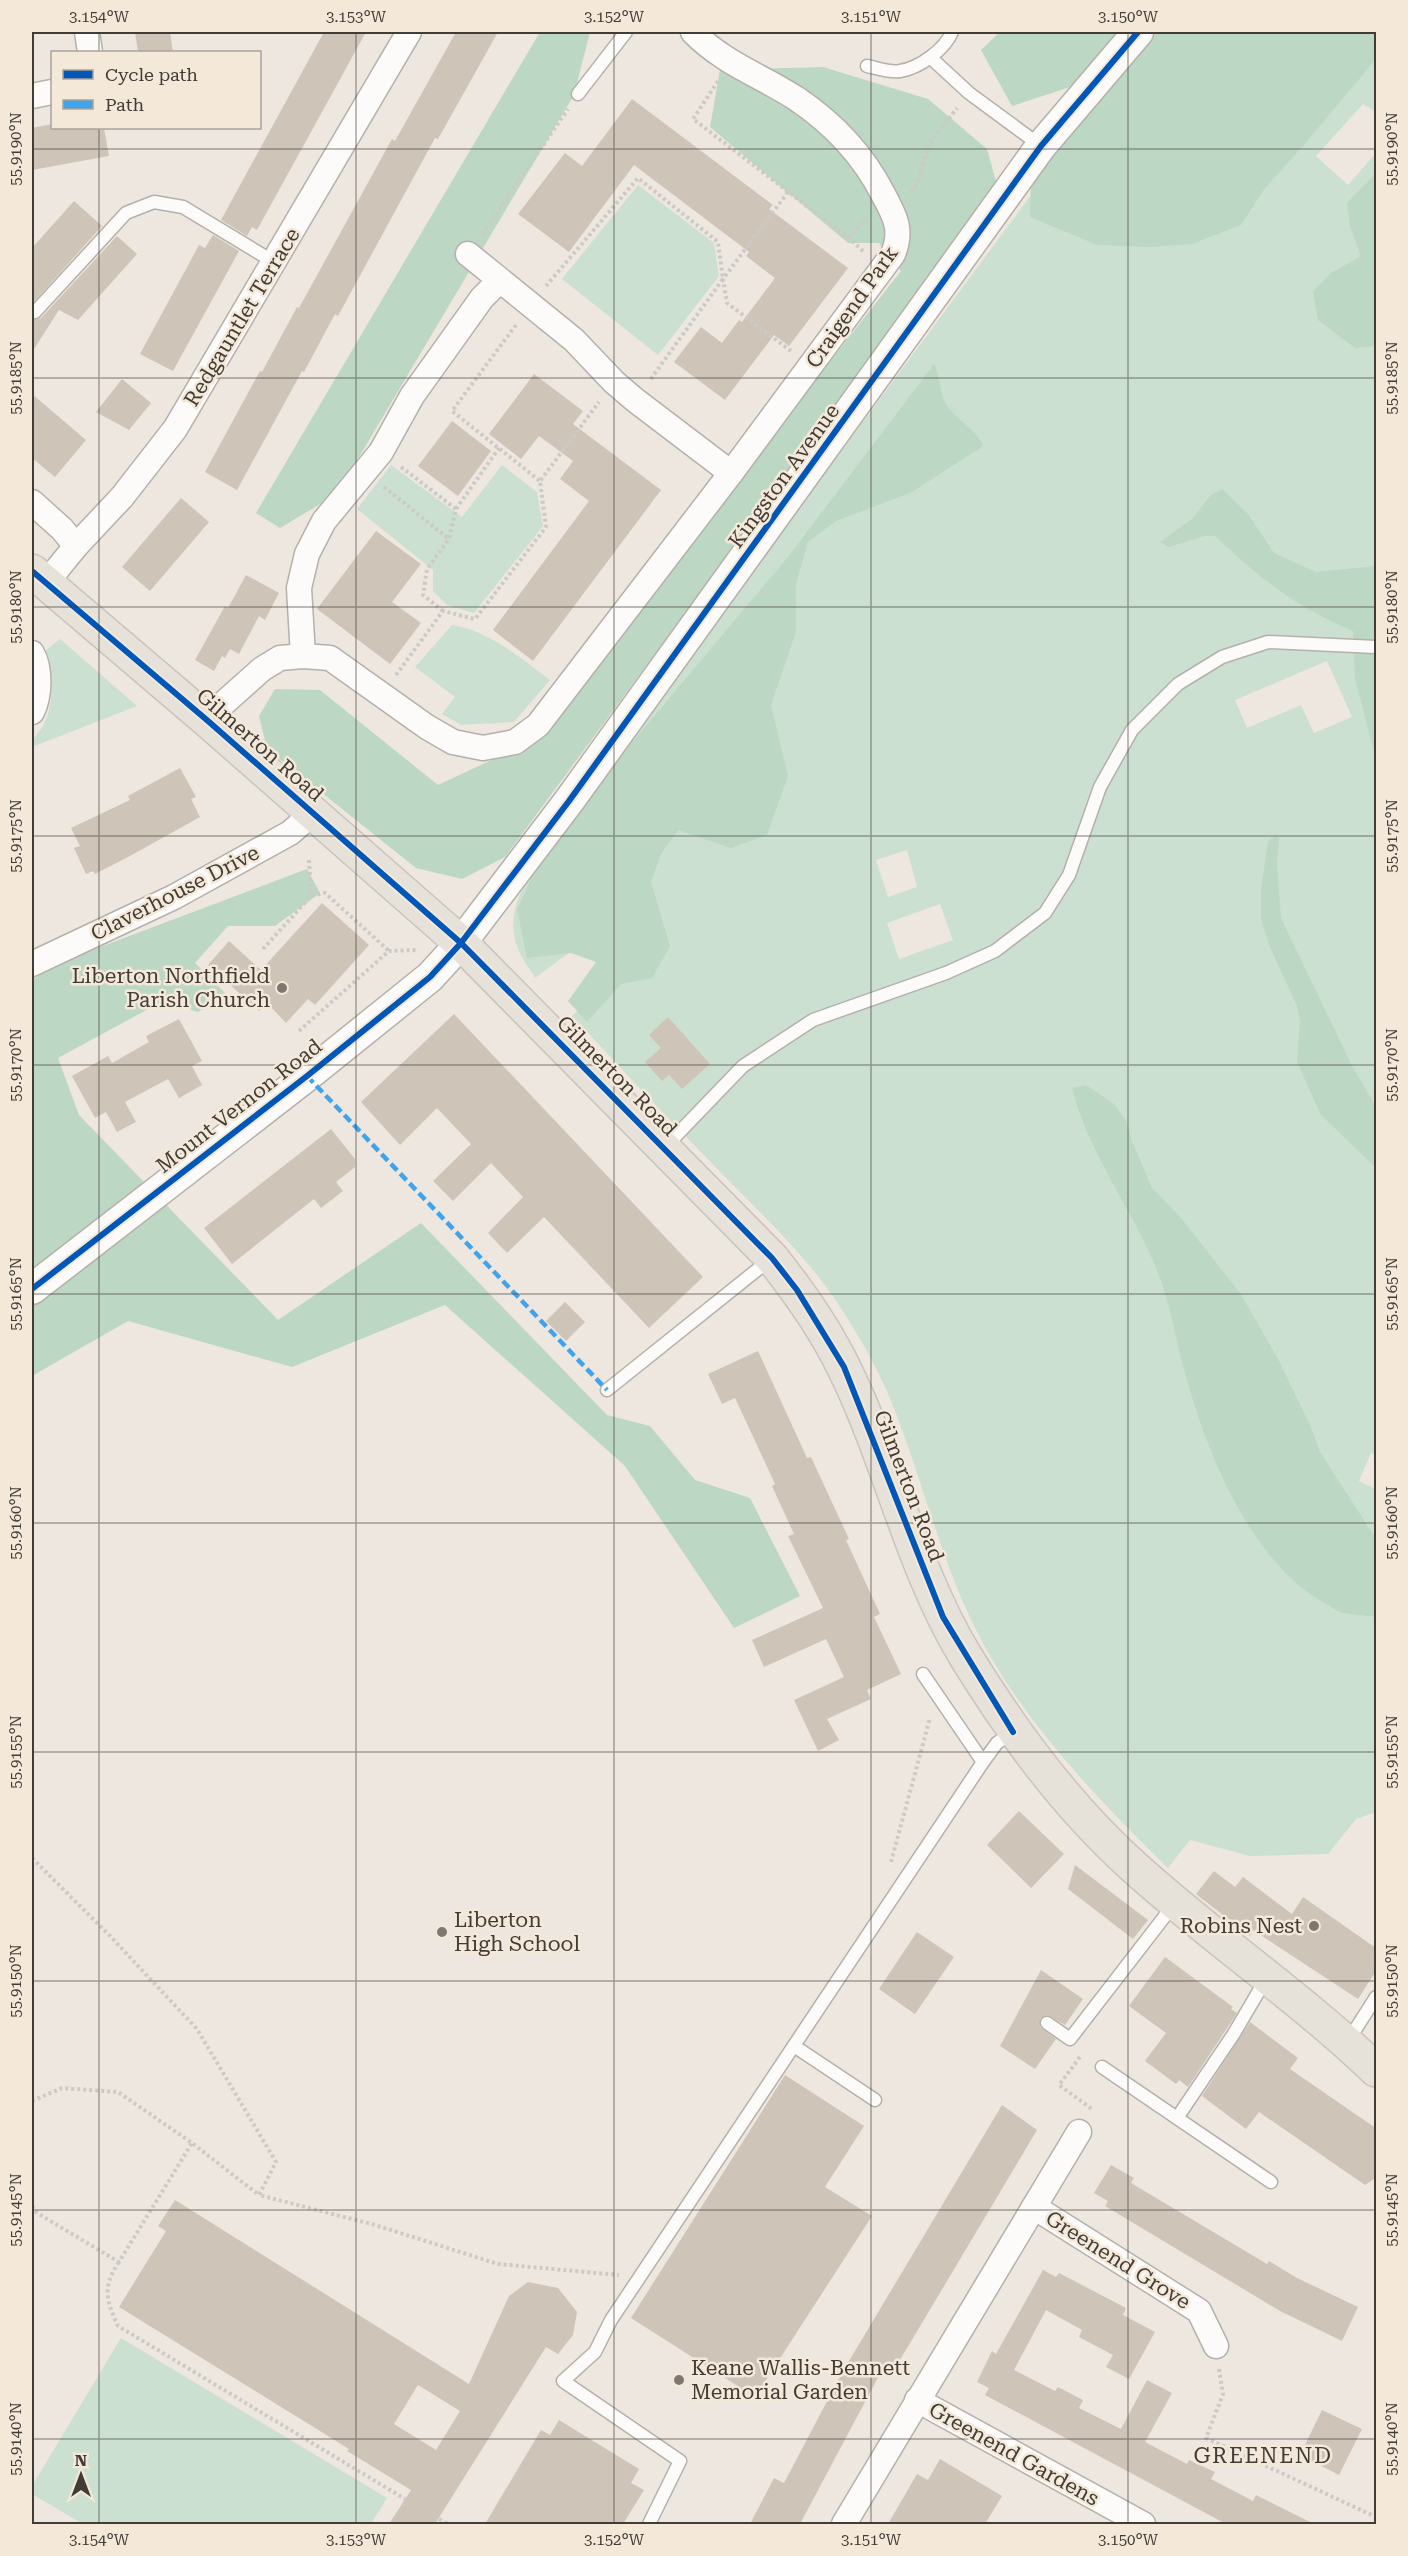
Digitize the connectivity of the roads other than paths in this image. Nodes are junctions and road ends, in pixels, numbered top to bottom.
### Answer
1 (87, 32) edge
2 (409, 32) edge
3 (626, 32) edge
4 (693, 32) edge
5 (952, 32) edge
6 (1138, 32) edge
7 (90, 51) edge
8 (931, 58) junction
9 (867, 66) dead end
10 (51, 92) edge
11 (578, 94) road end
12 (32, 96) edge
13 (1041, 146) junction
14 (468, 254) road end
15 (274, 262) junction
16 (499, 281) junction
17 (35, 312) dead end
18 (731, 473) junction
19 (32, 502) edge
20 (76, 546) junction
21 (39, 577) edge
22 (1377, 647) edge
23 (32, 653) edge
24 (303, 656) junction
25 (34, 703) edge
26 (208, 721) junction
27 (313, 813) junction
28 (461, 943) junction
29 (32, 964) edge
30 (664, 1147) junction
31 (772, 1258) junction
32 (32, 1289) edge
33 (607, 1390) dead end
34 (923, 1674) dead end
35 (1013, 1732) junction
36 (982, 1762) junction
37 (1176, 1902) junction
38 (1268, 1976) junction
39 (1377, 1996) edge
40 (1047, 2024) dead end
41 (1347, 2042) junction
42 (794, 2046) junction
43 (1102, 2067) dead end
44 (1377, 2070) edge
45 (874, 2100) dead end
46 (1177, 2118) junction
47 (1079, 2132) dead end
48 (1271, 2182) dead end
49 (1034, 2207) junction
50 (1216, 2346) road end
51 (917, 2400) junction
52 (1104, 2515) edge
53 (649, 2524) edge
54 (844, 2524) edge
55 (1143, 2524) edge

1 - 7 street
2 - 15 street, Redgauntlet Terrace
3 - 11 lane
4 - 18 street, Craigend Park
5 - 8 lane
6 - 13 street, Kingston Avenue
8 - 9 lane
8 - 13 lane
10 - 12 street
13 - 28 street, Kingston Avenue
14 - 16 street
15 - 17 lane
15 - 20 street, Redgauntlet Terrace
16 - 18 street
16 - 24 street
18 - 24 street, Craigend Park
19 - 20 street
20 - 21 street, Redgauntlet Terrace
21 - 26 main road, Gilmerton Road
22 - 30 lane
23 - 25 street
24 - 26 street, Craigend Park
26 - 27 main road, Gilmerton Road
27 - 28 main road, Gilmerton Road
27 - 29 street, Claverhouse Drive
28 - 30 main road, Gilmerton Road
28 - 32 street, Mount Vernon Road
30 - 31 main road, Gilmerton Road
31 - 33 lane
31 - 35 main road, Gilmerton Road
34 - 36 lane
35 - 36 lane
35 - 37 main road, Gilmerton Road
36 - 42 lane
37 - 38 main road, Gilmerton Road
37 - 40 lane
38 - 41 main road, Gilmerton Road
38 - 46 lane
39 - 41 lane
41 - 44 main road, Gilmerton Road
42 - 45 lane
42 - 53 lane
43 - 46 lane
46 - 48 lane
47 - 49 street, Greenend Grove
49 - 50 street, Greenend Grove
49 - 51 street, Greenend Grove
51 - 52 street, Greenend Gardens
51 - 54 street, Greenend Gardens
52 - 55 street, Greenend Gardens

